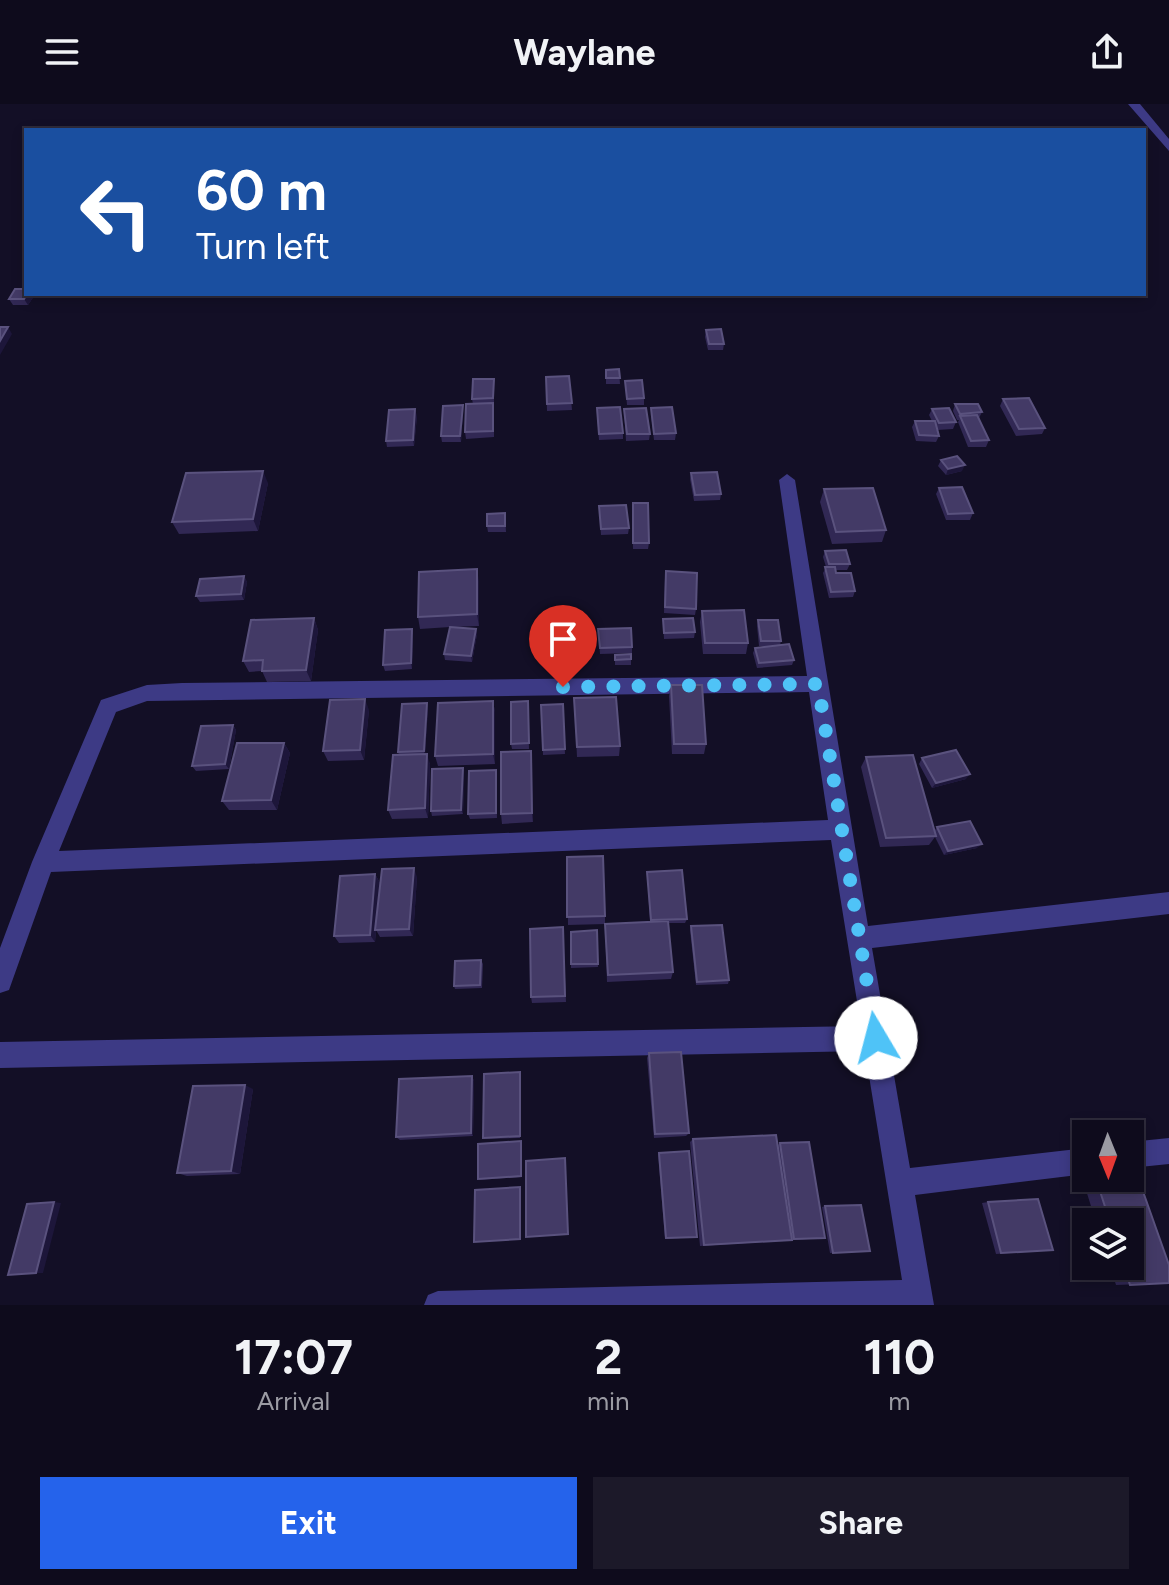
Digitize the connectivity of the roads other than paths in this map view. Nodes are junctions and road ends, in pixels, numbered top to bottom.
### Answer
1 (1134, 104) edge
2 (1169, 147) edge
3 (787, 480) dead end
4 (818, 684) junction
5 (840, 830) junction
6 (43, 862) junction
7 (1169, 903) edge
8 (861, 938) junction
9 (0, 981) edge
10 (876, 1038) junction
11 (0, 1055) edge
12 (1169, 1151) edge
13 (1144, 1154) edge
14 (1072, 1163) edge
15 (901, 1183) junction
16 (919, 1300) edge
17 (438, 1305) edge

1 - 2 street
3 - 4 street
4 - 5 street
4 - 6 street
5 - 6 street
5 - 8 street
6 - 9 street
7 - 8 street
8 - 10 street
10 - 11 street
10 - 15 street
12 - 13 street
14 - 15 street
15 - 16 street
16 - 17 street

